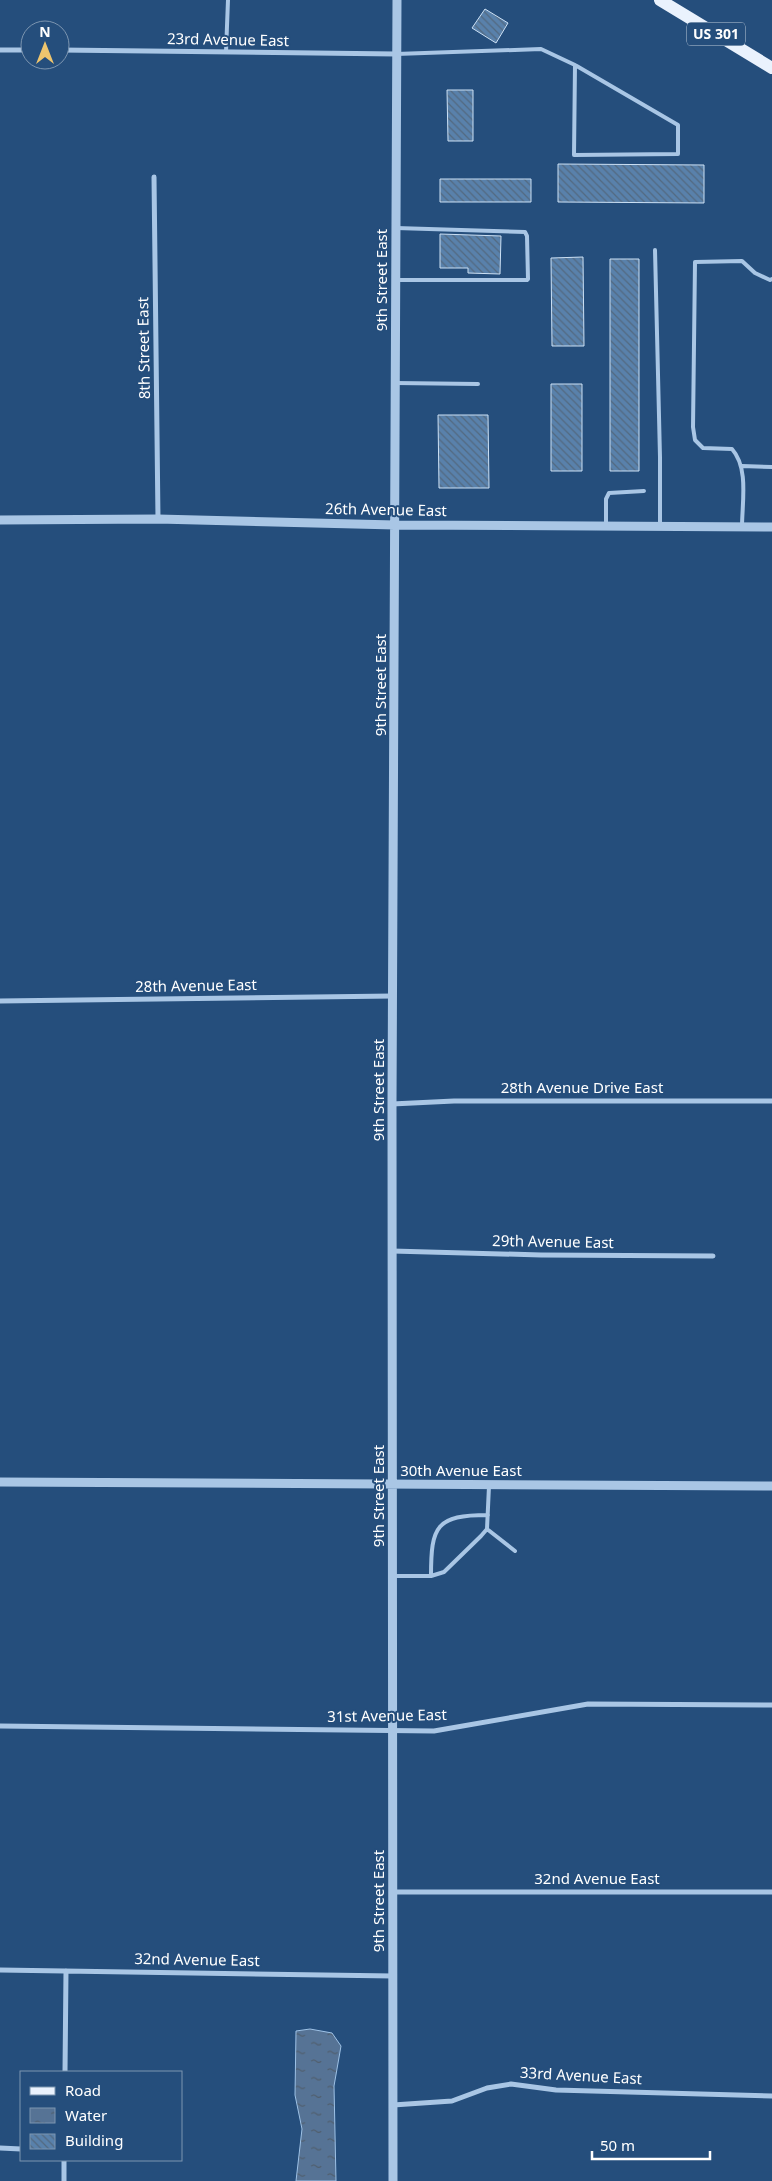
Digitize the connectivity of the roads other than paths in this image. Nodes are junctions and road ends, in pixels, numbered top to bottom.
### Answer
1 (228, 0) edge
2 (397, 0) edge
3 (660, 0) edge
4 (0, 50) edge
5 (20, 50) edge
6 (70, 50) edge
7 (226, 52) junction
8 (396, 54) junction
9 (575, 65) junction
10 (772, 68) edge
11 (154, 177) dead end
12 (396, 228) junction
13 (655, 250) dead end
14 (772, 279) edge
15 (396, 280) junction
16 (395, 383) junction
17 (478, 384) dead end
18 (742, 466) junction
19 (772, 466) edge
20 (644, 491) dead end
21 (158, 519) junction
22 (0, 520) edge
23 (395, 525) junction
24 (606, 526) junction
25 (660, 526) junction
26 (742, 526) junction
27 (772, 527) edge
28 (393, 996) junction
29 (0, 1001) edge
30 (772, 1101) edge
31 (392, 1104) junction
32 (392, 1251) junction
33 (713, 1256) dead end
34 (0, 1482) edge
35 (393, 1485) junction
36 (489, 1485) junction
37 (772, 1486) edge
38 (488, 1515) junction
39 (486, 1529) junction
40 (515, 1551) dead end
41 (393, 1576) junction
42 (431, 1576) junction
43 (772, 1705) edge
44 (0, 1726) edge
45 (392, 1731) junction
46 (393, 1892) junction
47 (772, 1892) edge
48 (0, 1970) edge
49 (66, 1971) junction
50 (393, 1976) junction
51 (65, 2071) edge
52 (772, 2096) edge
53 (392, 2105) junction
54 (0, 2148) edge
55 (20, 2149) edge
56 (64, 2161) edge
57 (64, 2181) edge
58 (392, 2181) edge

1 - 7 lane
2 - 8 street, 9th Street East
3 - 10 main road, US 301
4 - 5 street
6 - 7 street, 23rd Avenue East
7 - 8 street, 23rd Avenue East
8 - 9 lane
8 - 12 street, 9th Street East
9 - 9 lane
11 - 21 street, 8th Street East
12 - 15 street, 9th Street East
12 - 15 lane
13 - 25 lane
14 - 18 lane
15 - 16 street, 9th Street East
16 - 17 lane
16 - 23 street, 9th Street East
18 - 19 lane
18 - 26 lane
20 - 24 lane
21 - 22 street, 26th Avenue East
21 - 23 street, 26th Avenue East
23 - 24 street, 26th Avenue East
23 - 28 street, 9th Street East
24 - 25 street, 26th Avenue East
25 - 26 street, 26th Avenue East
26 - 27 street, 26th Avenue East
28 - 29 street, 28th Avenue East
28 - 31 street, 9th Street East
30 - 31 street, 28th Avenue Drive East
31 - 32 street, 9th Street East
32 - 33 street, 29th Avenue East
32 - 35 street, 9th Street East
34 - 35 street, 30th Avenue East
35 - 36 street, 30th Avenue East
35 - 41 street, 9th Street East
36 - 37 street, 30th Avenue East
36 - 38 lane
38 - 39 lane
38 - 42 lane
39 - 40 lane
39 - 42 lane
41 - 42 lane
41 - 45 street, 9th Street East
43 - 45 street, 31st Avenue East
44 - 45 street, 31st Avenue East
45 - 46 street, 9th Street East
46 - 47 street, 32nd Avenue East
46 - 50 street, 9th Street East
48 - 49 street, 32nd Avenue East
49 - 50 street, 32nd Avenue East
49 - 51 street
50 - 53 street, 9th Street East
52 - 53 street, 33rd Avenue East
53 - 58 street, 9th Street East
54 - 55 street
56 - 57 street

